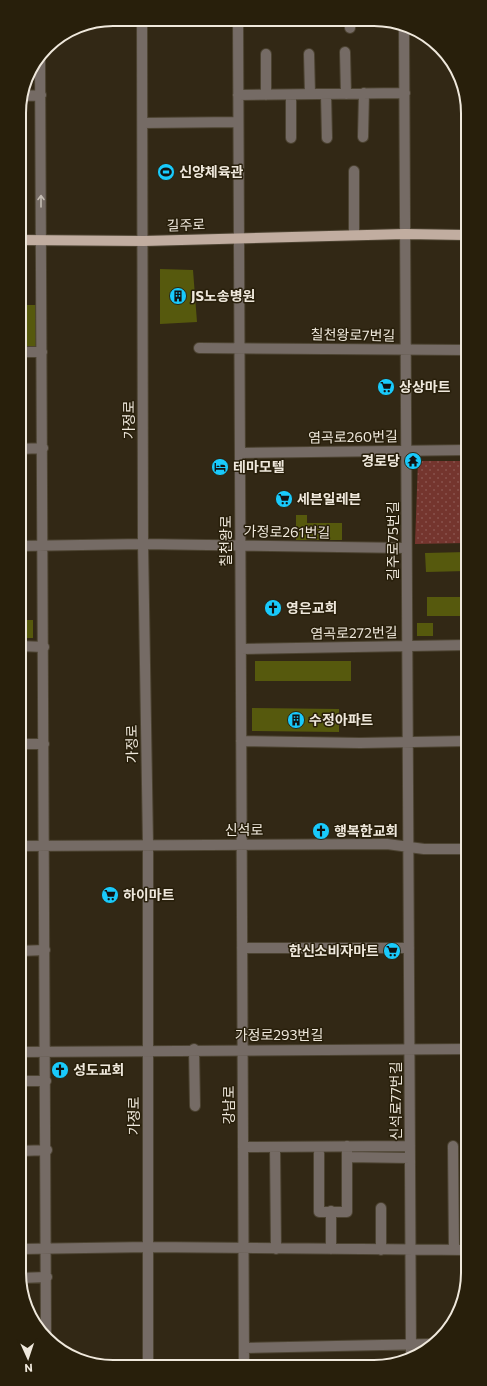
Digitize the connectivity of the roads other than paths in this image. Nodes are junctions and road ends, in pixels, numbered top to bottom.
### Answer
1 (142, 26) edge
2 (238, 26) edge
3 (404, 32) edge
4 (345, 52) dead end
5 (266, 54) dead end
6 (309, 54) dead end
7 (40, 67) edge
8 (364, 93) junction
9 (405, 93) junction
10 (291, 94) junction
11 (310, 94) junction
12 (326, 94) junction
13 (346, 94) junction
14 (40, 95) junction
15 (238, 95) junction
16 (266, 95) junction
17 (28, 96) edge
18 (238, 122) junction
19 (143, 123) junction
20 (363, 137) dead end
21 (292, 138) dead end
22 (327, 138) dead end
23 (354, 172) dead end
24 (405, 234) junction
25 (26, 235) edge
26 (354, 235) junction
27 (461, 235) edge
28 (238, 237) junction
29 (26, 240) edge
30 (41, 240) junction
31 (144, 240) junction
32 (26, 245) edge
33 (199, 348) dead end
34 (239, 348) junction
35 (406, 350) junction
36 (461, 350) edge
37 (26, 352) edge
38 (42, 352) junction
39 (43, 448) junction
40 (26, 449) edge
41 (407, 450) junction
42 (461, 450) edge
43 (240, 453) junction
44 (143, 544) junction
45 (42, 545) junction
46 (240, 545) junction
47 (26, 546) edge
48 (406, 548) junction
49 (461, 645) edge
50 (26, 646) edge
51 (44, 647) junction
52 (408, 647) junction
53 (241, 649) junction
54 (241, 741) junction
55 (461, 742) edge
56 (409, 743) junction
57 (26, 744) edge
58 (44, 744) junction
59 (148, 844) junction
60 (242, 845) junction
61 (26, 846) edge
62 (45, 846) junction
63 (409, 847) junction
64 (461, 849) edge
65 (242, 948) junction
66 (409, 948) junction
67 (46, 950) junction
68 (26, 951) edge
69 (194, 1049) junction
70 (242, 1049) junction
71 (410, 1049) junction
72 (461, 1049) edge
73 (148, 1050) junction
74 (26, 1052) edge
75 (46, 1052) junction
76 (26, 1081) edge
77 (46, 1081) junction
78 (195, 1106) dead end
79 (410, 1146) junction
80 (453, 1146) dead end
81 (243, 1147) junction
82 (275, 1147) junction
83 (26, 1150) edge
84 (47, 1150) junction
85 (347, 1152) junction
86 (319, 1153) dead end
87 (410, 1158) junction
88 (381, 1208) dead end
89 (331, 1212) junction
90 (149, 1247) junction
91 (47, 1248) junction
92 (243, 1248) junction
93 (26, 1249) edge
94 (276, 1249) junction
95 (331, 1249) junction
96 (381, 1250) junction
97 (411, 1250) junction
98 (454, 1250) junction
99 (461, 1250) edge
100 (26, 1278) edge
101 (47, 1278) junction
102 (46, 1329) edge
103 (411, 1344) junction
104 (424, 1344) edge
105 (244, 1348) junction
106 (411, 1351) edge
107 (148, 1360) edge
108 (244, 1360) edge

1 - 19 street, 가정로
2 - 15 street, 칠천왕로
3 - 9 street, 길주로75번길
4 - 13 street
5 - 16 street
6 - 11 street
7 - 14 street
8 - 9 street
8 - 13 street
8 - 20 street
9 - 24 street, 길주로75번길
10 - 11 street
10 - 16 street
10 - 21 street
11 - 12 street
12 - 13 street
12 - 22 street
14 - 17 street
30 -> 14 street
15 - 16 street
15 - 18 street, 칠천왕로
18 - 19 street
18 - 28 street, 칠천왕로
19 - 31 street, 가정로
23 - 26 street
24 - 26 main road, 길주로
24 - 27 main road, 길주로
24 - 35 street, 길주로75번길
25 - 30 main road
26 - 28 main road, 길주로
28 - 31 main road, 길주로
28 - 34 street, 칠천왕로
29 - 30 main road, 길주로
30 - 31 main road, 길주로
30 - 32 main road
30 - 38 street
31 - 44 street, 가정로
33 - 34 street, 칠천왕로7번길
34 - 35 street, 칠천왕로7번길
34 - 43 street, 칠천왕로
35 - 36 street, 칠천왕로7번길
35 - 41 street, 길주로75번길
37 - 38 street
38 - 39 street
39 - 40 street
39 - 45 street
41 - 42 street, 염곡로260번길
41 - 43 street, 염곡로260번길
41 - 48 street, 길주로75번길
43 - 46 street, 칠천왕로
44 - 45 street, 가정로261번길
44 - 46 street, 가정로261번길
44 - 59 street, 가정로
45 - 47 street, 가정로261번길
45 - 51 street
46 - 48 street, 가정로261번길
46 - 53 street, 칠천왕로
48 - 52 street, 길주로75번길
49 - 52 street, 염곡로272번길
50 - 51 street
51 - 58 street
52 - 53 street, 염곡로272번길
52 - 56 street, 길주로75번길
53 - 54 street, 칠천왕로
54 - 56 street
54 - 60 street, 칠천왕로
55 - 56 street
56 - 63 street, 길주로75번길
57 - 58 street
58 - 62 street
59 - 60 street, 신석로
59 - 62 street, 신석로
59 - 73 street, 가정로
60 - 63 street, 신석로
60 - 65 street, 강남로
61 - 62 street, 신석로
62 - 67 street
63 - 64 street, 신석로
63 - 66 street, 신석로77번길
65 - 66 street
65 - 70 street, 강남로
66 - 71 street, 신석로77번길
67 - 68 street
67 - 75 street
69 - 70 street, 가정로293번길
69 - 73 street, 가정로293번길
69 - 78 street
70 - 71 street, 가정로293번길
70 - 81 street, 강남로
71 - 72 street, 가정로293번길
71 - 79 street, 신석로77번길
73 - 75 street, 가정로293번길
73 - 90 street, 가정로
74 - 75 street, 가정로293번길
75 - 77 street
76 - 77 street
77 - 84 street
79 - 85 street
79 - 87 street, 신석로77번길
80 - 98 street
81 - 82 street
81 - 92 street, 강남로
82 - 85 street
82 - 94 street
83 - 84 street
84 - 91 street
85 - 87 street
85 - 89 street
86 - 89 street
87 - 97 street, 신석로77번길
88 - 96 street
89 - 95 street
90 - 91 street
90 - 92 street
90 - 107 street, 가정로
91 - 93 street
91 - 101 street
92 - 94 street
92 - 105 street, 강남로
94 - 95 street
95 - 96 street
96 - 97 street
97 - 98 street
97 - 103 street, 신석로77번길
98 - 99 street
100 - 101 street
101 - 102 street
103 - 104 street
103 - 105 street
103 - 106 street, 신석로77번길
105 - 108 street, 강남로

